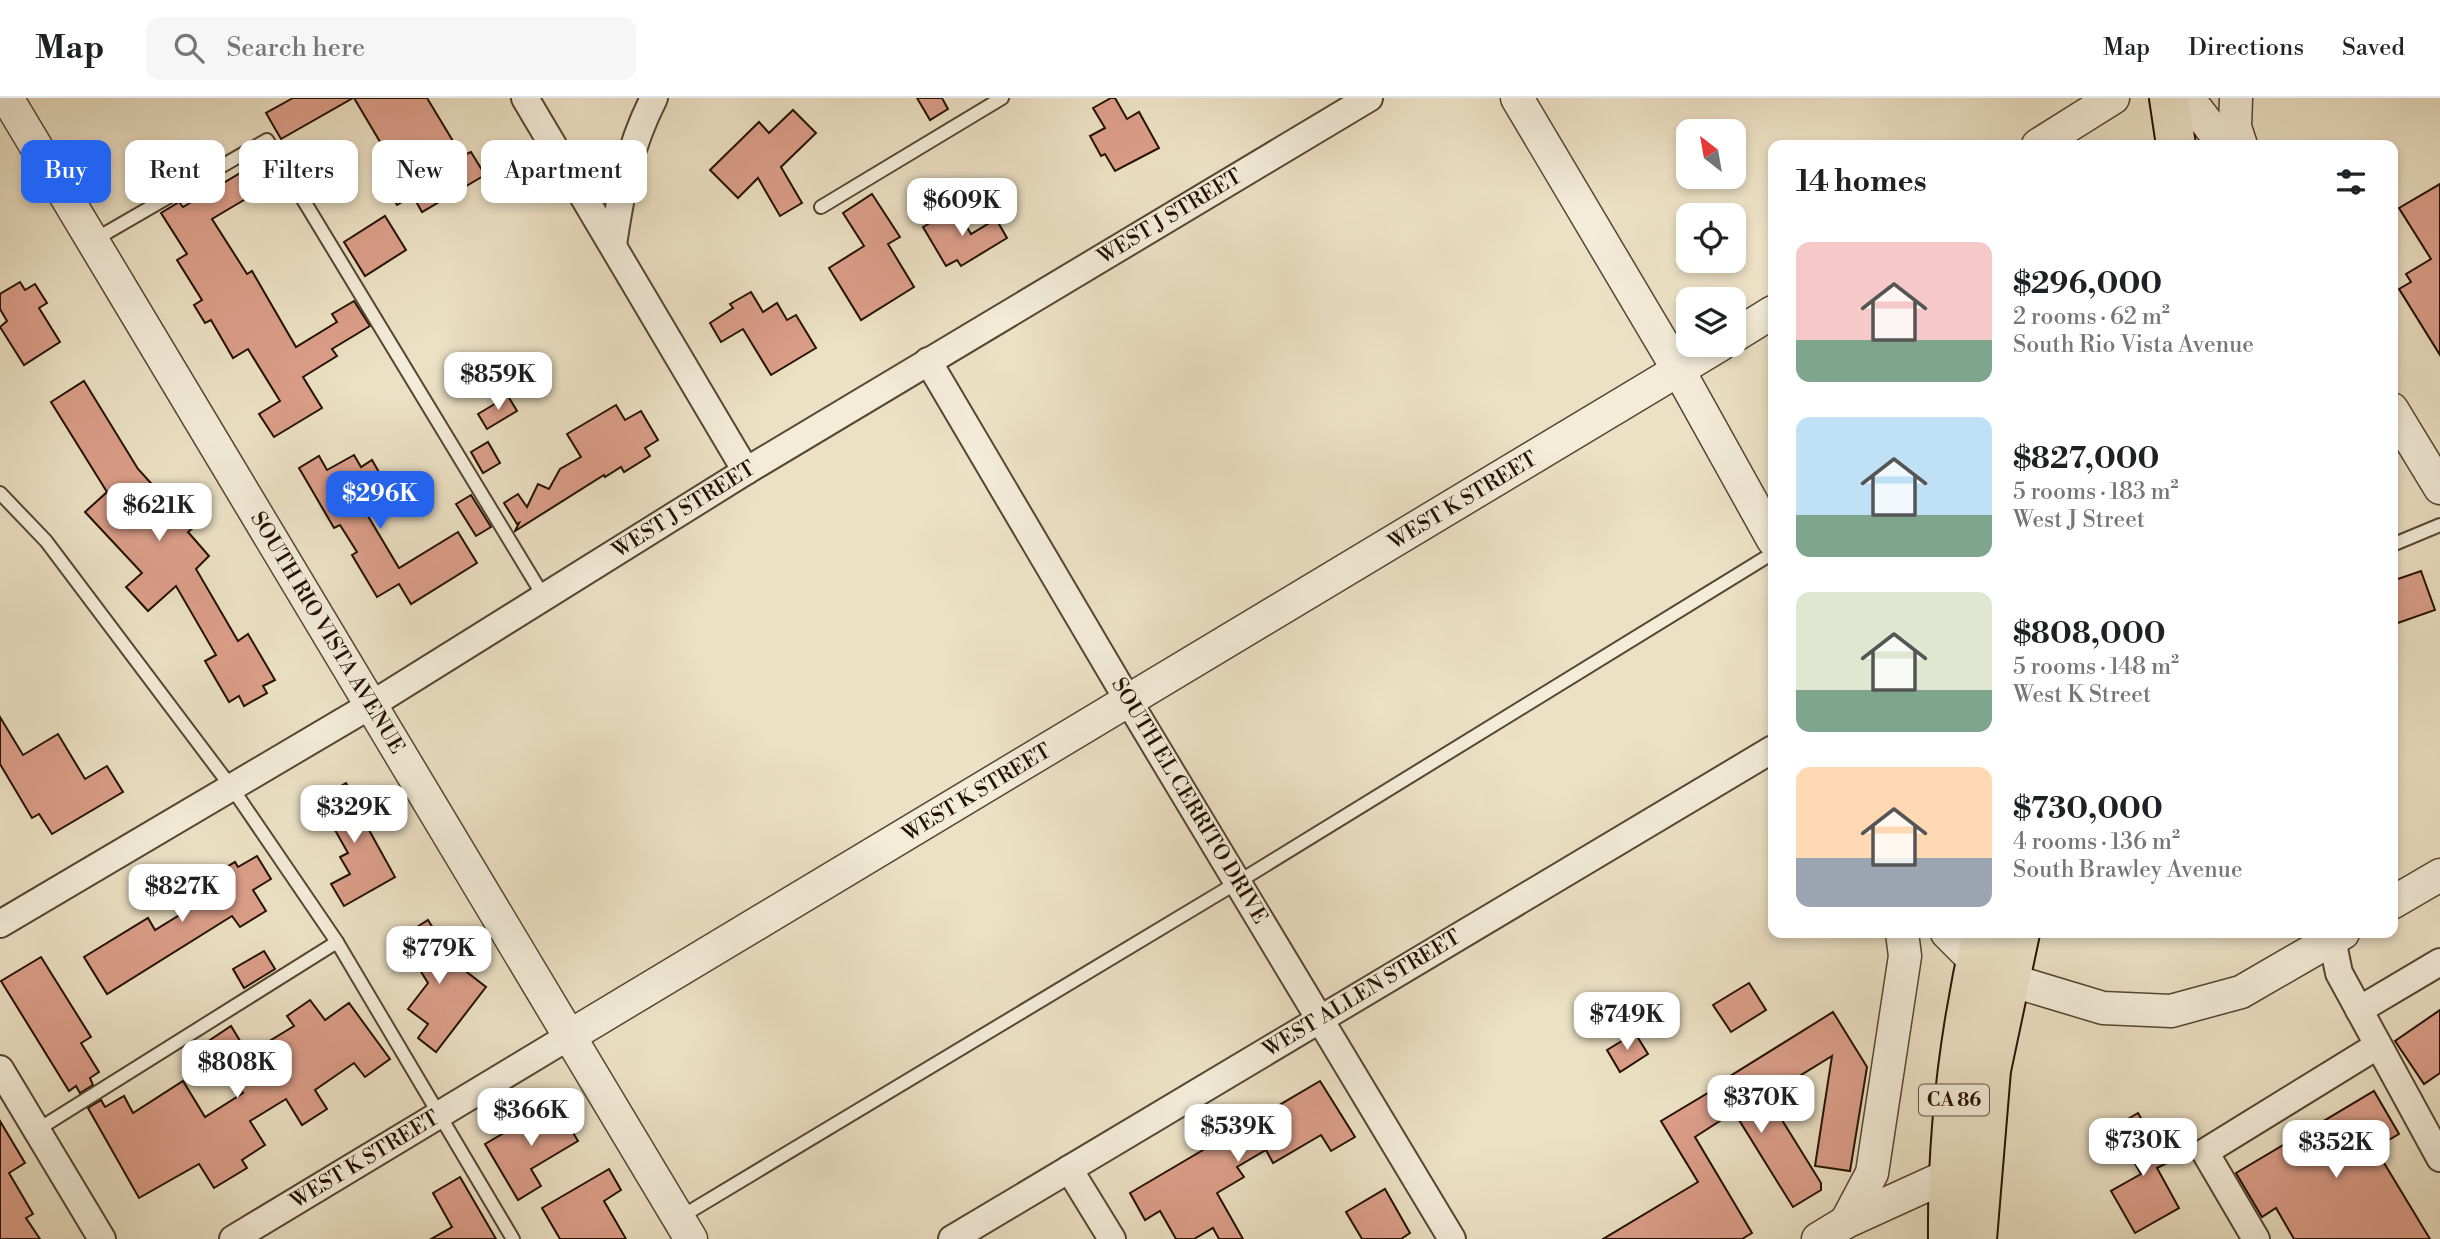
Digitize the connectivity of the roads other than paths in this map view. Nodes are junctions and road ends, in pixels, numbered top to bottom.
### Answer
1 (7, 98) edge
2 (525, 98) edge
3 (654, 98) edge
4 (1002, 98) edge
5 (1369, 98) edge
6 (1517, 98) edge
7 (2113, 98) edge
8 (2169, 98) edge
9 (2188, 98) edge
10 (2236, 98) edge
11 (2046, 140) edge
12 (2175, 140) edge
13 (2220, 140) edge
14 (2239, 140) edge
15 (821, 208) dead end
16 (92, 241) junction
17 (613, 245) junction
18 (1768, 315) edge
19 (1746, 329) edge
20 (1701, 357) edge
21 (928, 361) junction
22 (1679, 371) junction
23 (2398, 419) edge
24 (746, 471) junction
25 (2440, 488) edge
26 (0, 493) edge
27 (2440, 525) edge
28 (1768, 531) edge
29 (2398, 542) edge
30 (1768, 556) edge
31 (544, 597) junction
32 (1129, 702) junction
33 (371, 705) junction
34 (1768, 752) edge
35 (232, 788) junction
36 (2440, 875) edge
37 (1238, 882) junction
38 (2398, 900) edge
39 (1, 921) edge
40 (1903, 938) edge
41 (1958, 938) edge
42 (2019, 938) edge
43 (2334, 938) edge
44 (2337, 938) edge
45 (337, 942) junction
46 (1979, 947) edge
47 (2440, 962) edge
48 (2010, 980) junction
49 (2359, 1010) junction
50 (1320, 1019) junction
51 (568, 1037) junction
52 (2377, 1046) junction
53 (0, 1069) edge
54 (440, 1115) junction
55 (37, 1130) junction
56 (2440, 1158) edge
57 (1069, 1169) junction
58 (1947, 1176) junction
59 (1846, 1222) junction
60 (685, 1229) edge
61 (102, 1239) edge
62 (233, 1239) edge
63 (513, 1239) edge
64 (952, 1239) edge
65 (1112, 1239) edge
66 (1452, 1239) edge
67 (1818, 1239) edge
68 (1948, 1239) edge
69 (1977, 1239) edge
70 (2256, 1239) edge

1 - 16 street, SOUTH RIO VISTA AVENUE
2 - 17 street
3 - 17 street
4 - 15 lane
5 - 21 street, WEST J STREET
6 - 22 street
7 - 11 street
8 - 12 highway
9 - 13 street
10 - 14 street
16 - 31 lane
16 - 33 street, SOUTH RIO VISTA AVENUE
17 - 24 street
18 - 19 street
20 - 22 street, WEST K STREET
21 - 24 street, WEST J STREET
21 - 32 street, SOUTH EL CERRITO DRIVE
22 - 28 street
22 - 32 street, WEST K STREET
23 - 25 street
24 - 31 street, WEST J STREET
26 - 35 lane
27 - 29 lane
30 - 37 lane
31 - 33 street, WEST J STREET
32 - 37 street, SOUTH EL CERRITO DRIVE
32 - 51 street, WEST K STREET
33 - 35 street, WEST J STREET
33 - 51 street, SOUTH RIO VISTA AVENUE
34 - 50 street, WEST ALLEN STREET
35 - 39 street, WEST J STREET
35 - 45 lane
36 - 38 street
37 - 50 street, SOUTH EL CERRITO DRIVE
37 - 60 lane
40 - 59 street
41 - 46 street
42 - 48 highway, CA 86
43 - 48 street
44 - 49 street
45 - 54 lane
45 - 55 lane
46 - 48 street
46 - 58 highway, CA 86
47 - 49 street
48 - 69 highway, CA 86
49 - 52 street
50 - 57 street, WEST ALLEN STREET
50 - 66 street, SOUTH EL CERRITO DRIVE
51 - 54 street, WEST K STREET
51 - 60 street, SOUTH RIO VISTA AVENUE
52 - 56 street
52 - 70 street
53 - 55 street
54 - 62 street, WEST K STREET
54 - 63 lane
55 - 61 street
57 - 64 street, WEST ALLEN STREET
57 - 65 street
58 - 59 street
58 - 68 highway, CA 86
59 - 67 street

